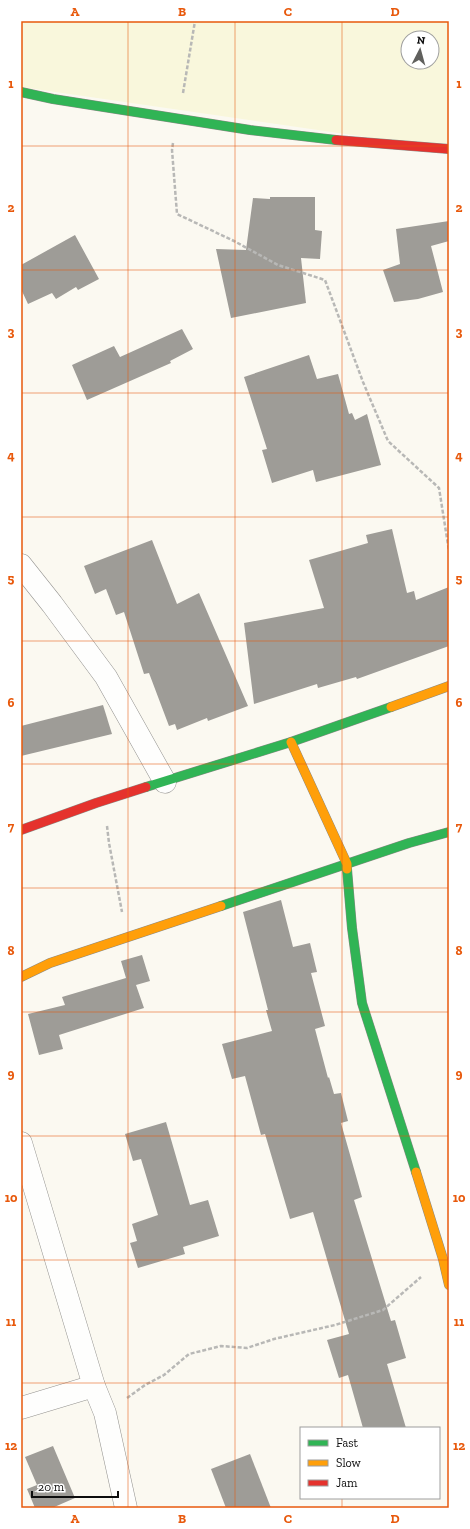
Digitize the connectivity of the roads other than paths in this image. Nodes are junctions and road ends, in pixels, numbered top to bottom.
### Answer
1 (21, 92) edge
2 (449, 149) edge
3 (21, 565) edge
4 (449, 686) edge
5 (291, 742) junction
6 (165, 782) junction
7 (21, 830) edge
8 (449, 832) edge
9 (347, 864) junction
10 (21, 977) edge
11 (21, 1143) edge
12 (443, 1248) edge
13 (449, 1285) edge
14 (94, 1386) junction
15 (21, 1408) edge
16 (126, 1508) edge

1 - 2 street
3 - 6 street
4 - 5 street
5 - 6 street
5 - 9 street
6 - 7 street
8 - 9 street
9 - 10 street
9 - 12 street
11 - 14 street
12 - 13 street
14 - 15 street
14 - 16 street

